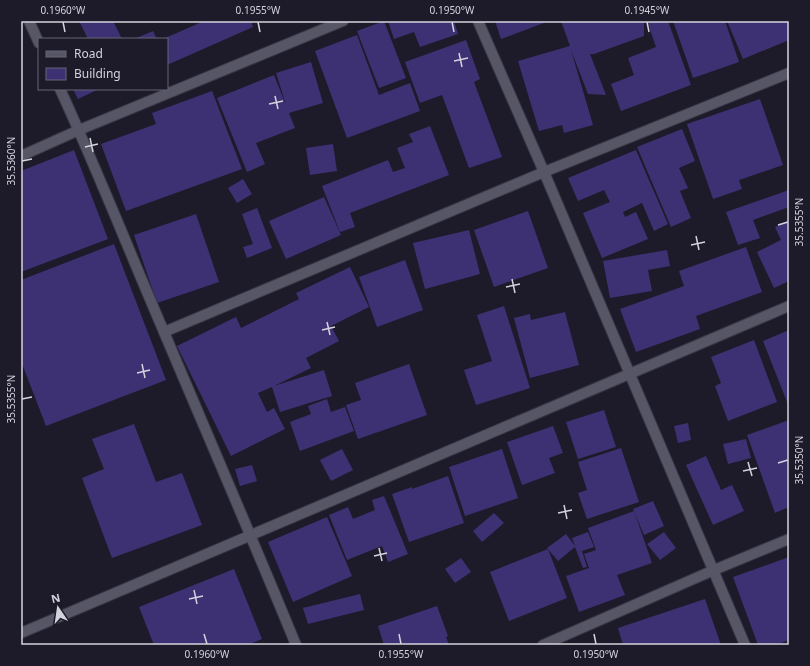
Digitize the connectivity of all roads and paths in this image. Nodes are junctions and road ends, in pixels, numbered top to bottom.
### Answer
1 (29, 21) edge
2 (343, 21) edge
3 (478, 21) edge
4 (38, 40) edge
5 (789, 73) edge
6 (60, 90) edge
7 (79, 130) junction
8 (21, 156) edge
9 (544, 172) junction
10 (789, 306) edge
11 (164, 332) junction
12 (630, 375) junction
13 (252, 536) junction
14 (789, 539) edge
15 (714, 570) junction
16 (21, 633) edge
17 (296, 645) edge
18 (543, 645) edge
19 (745, 645) edge

1 - 4 street
2 - 7 street
3 - 9 street
5 - 9 street
6 - 7 street
7 - 8 street
7 - 11 street
9 - 11 street
9 - 12 street
10 - 12 street
11 - 13 street
12 - 13 street
12 - 15 street
13 - 16 street
13 - 17 street
14 - 15 street
15 - 18 street
15 - 19 street

